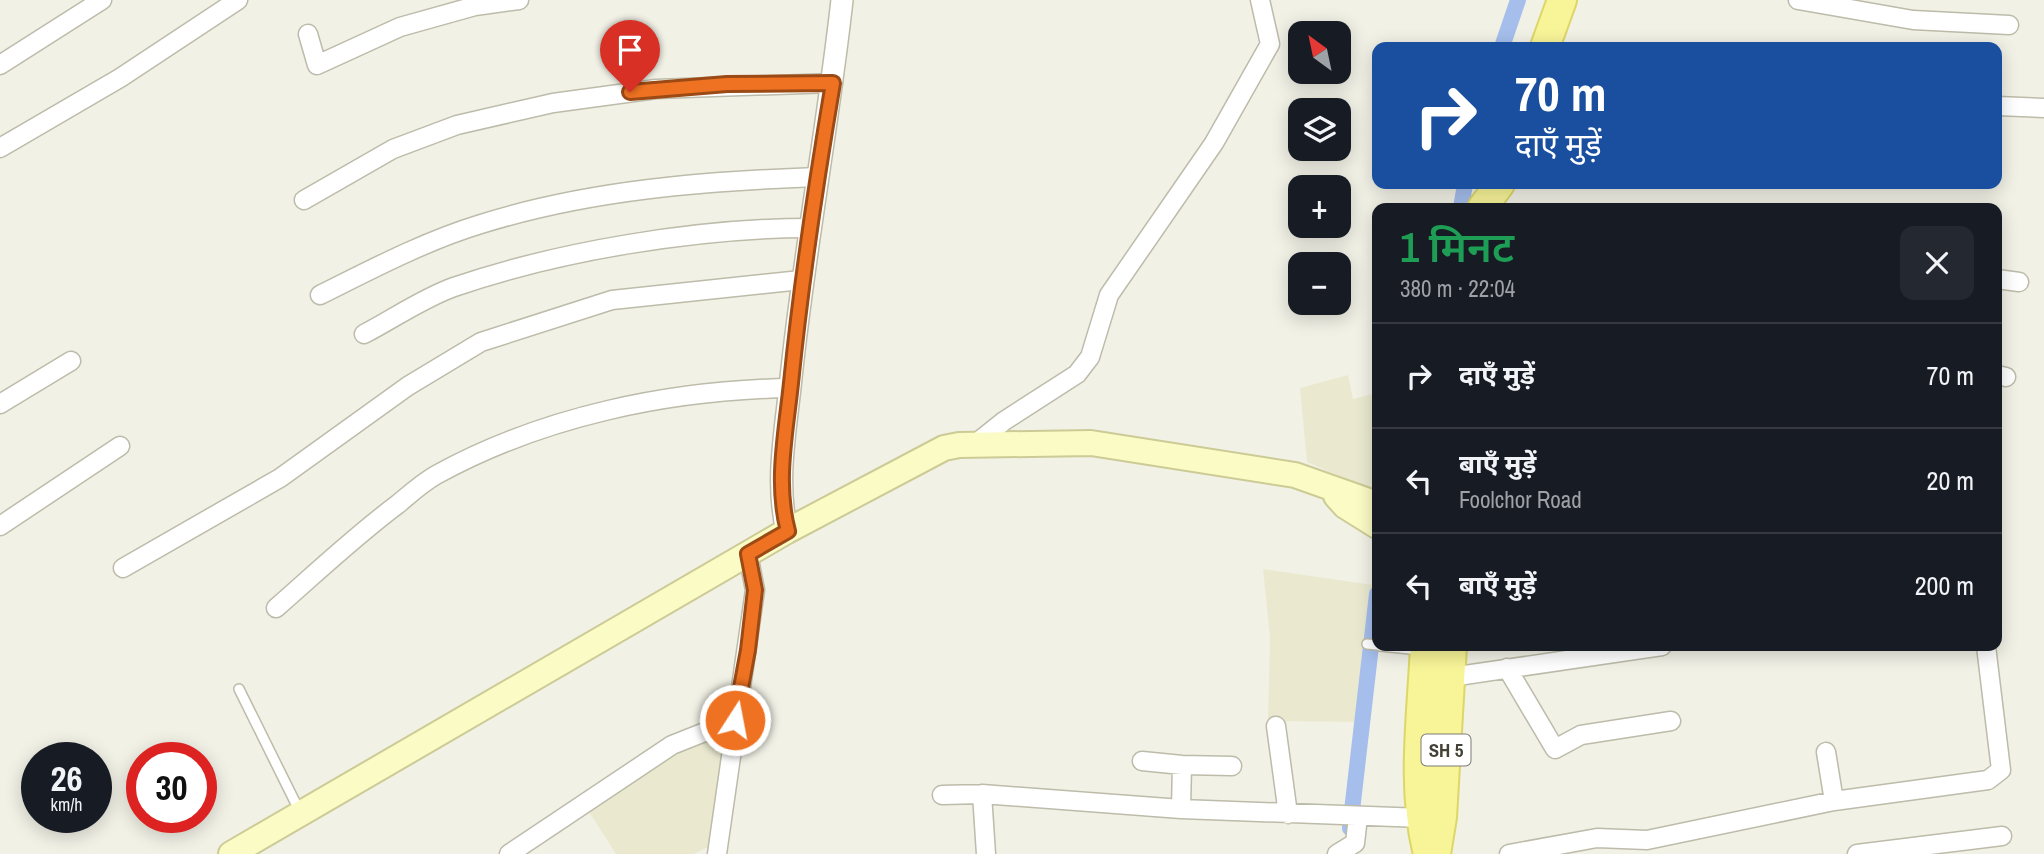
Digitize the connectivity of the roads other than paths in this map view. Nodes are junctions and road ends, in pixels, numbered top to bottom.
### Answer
1 (102, 0) edge
2 (238, 0) edge
3 (519, 0) edge
4 (842, 0) edge
5 (1260, 0) edge
6 (1562, 0) edge
7 (1798, 0) edge
8 (2009, 26) dead end
9 (308, 34) dead end
10 (1549, 42) edge
11 (0, 65) edge
12 (833, 83) junction
13 (2002, 106) edge
14 (2044, 108) edge
15 (0, 148) edge
16 (817, 177) junction
17 (1497, 189) edge
18 (304, 200) dead end
19 (1486, 203) edge
20 (809, 228) junction
21 (801, 280) junction
22 (2002, 280) edge
23 (2019, 282) dead end
24 (320, 295) dead end
25 (364, 334) dead end
26 (71, 361) dead end
27 (790, 387) junction
28 (0, 404) edge
29 (974, 445) junction
30 (121, 446) dead end
31 (1328, 488) junction
32 (1372, 502) edge
33 (1372, 523) edge
34 (0, 526) edge
35 (788, 531) junction
36 (748, 554) junction
37 (123, 568) dead end
38 (276, 608) dead end
39 (1425, 651) edge
40 (1452, 651) edge
41 (1627, 651) edge
42 (1987, 651) edge
43 (1507, 668) junction
44 (1451, 677) junction
45 (239, 689) dead end
46 (735, 720) junction
47 (1671, 721) dead end
48 (1276, 726) dead end
49 (1826, 752) dead end
50 (1142, 761) dead end
51 (1182, 765) junction
52 (1232, 766) dead end
53 (982, 794) junction
54 (942, 795) dead end
55 (1834, 801) junction
56 (1181, 810) junction
57 (301, 814) junction
58 (1288, 814) junction
59 (1351, 817) junction
60 (1422, 818) junction
61 (2002, 836) dead end
62 (1343, 850) edge
63 (231, 854) edge
64 (509, 854) edge
65 (717, 854) edge
66 (986, 854) edge
67 (1428, 854) edge
68 (1436, 854) edge
69 (1509, 854) edge
70 (1857, 854) edge

1 - 11 street
2 - 15 street
3 - 9 street
4 - 12 street
5 - 29 street
6 - 10 main road
7 - 8 street
12 - 16 street
12 - 18 street
13 - 14 street
16 - 20 street
16 - 24 street
17 - 19 main road
20 - 21 street
20 - 25 street
21 - 27 street
21 - 37 street
22 - 23 street
26 - 28 street
27 - 35 street
27 - 38 street
29 - 31 main road
29 - 35 main road
30 - 34 street
31 - 32 main road
31 - 33 main road
35 - 36 main road
36 - 46 street
36 - 57 main road
39 - 60 main road
40 - 44 main road, SH 5
41 - 43 street
42 - 55 street
43 - 44 street
43 - 47 street
44 - 68 main road, SH 5
45 - 57 lane
46 - 64 street
46 - 65 street
48 - 58 street
49 - 55 street
50 - 51 street
51 - 52 street
51 - 56 street
53 - 54 street
53 - 56 street
53 - 66 street
55 - 69 street
56 - 58 street
57 - 63 main road
58 - 59 street
59 - 60 street
59 - 62 street
60 - 67 main road
61 - 70 street

